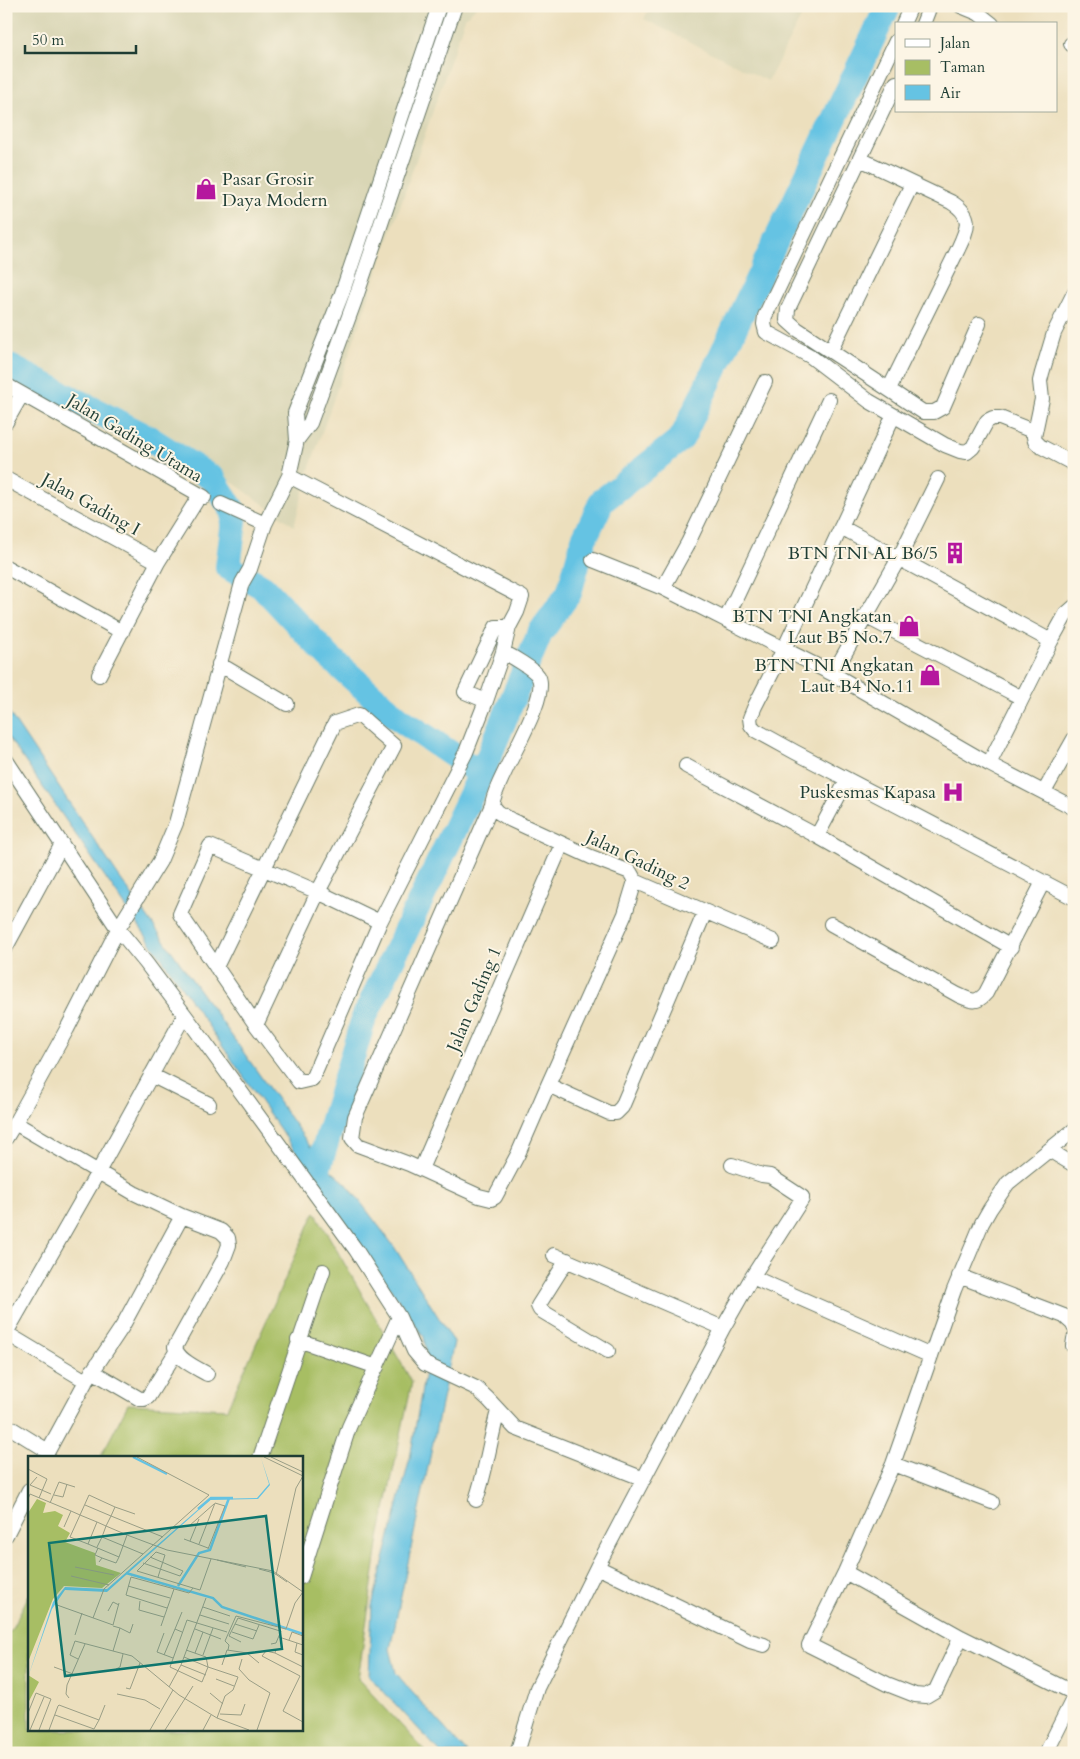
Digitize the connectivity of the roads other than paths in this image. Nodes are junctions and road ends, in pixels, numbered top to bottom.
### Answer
1 (439, 6) edge
2 (454, 6) edge
3 (911, 6) edge
4 (930, 6) edge
5 (961, 6) edge
6 (979, 10) edge
7 (904, 22) edge
8 (924, 22) edge
9 (990, 22) edge
10 (895, 43) edge
11 (895, 85) edge
12 (860, 159) junction
13 (912, 184) junction
14 (1074, 293) edge
15 (979, 324) dead end
16 (831, 350) junction
17 (765, 382) dead end
18 (6, 385) edge
19 (889, 389) junction
20 (22, 394) junction
21 (829, 400) dead end
22 (6, 422) edge
23 (890, 423) dead end
24 (1035, 432) junction
25 (297, 440) junction
26 (1074, 464) edge
27 (289, 476) junction
28 (6, 479) edge
29 (938, 480) dead end
30 (221, 504) dead end
31 (265, 524) junction
32 (841, 528) junction
33 (899, 558) junction
34 (592, 560) dead end
35 (158, 562) junction
36 (6, 567) edge
37 (664, 588) junction
38 (1074, 606) edge
39 (865, 616) junction
40 (726, 619) junction
41 (509, 627) junction
42 (122, 632) junction
43 (1051, 641) junction
44 (784, 649) junction
45 (509, 655) junction
46 (219, 664) junction
47 (833, 674) junction
48 (100, 675) dead end
49 (1022, 698) junction
50 (486, 701) junction
51 (287, 704) dead end
52 (1074, 739) edge
53 (6, 760) edge
54 (989, 764) junction
55 (686, 766) dead end
56 (847, 780) junction
57 (1044, 792) junction
58 (492, 805) junction
59 (1074, 808) edge
60 (816, 836) junction
61 (62, 844) junction
62 (562, 844) junction
63 (264, 869) junction
64 (635, 881) junction
65 (1043, 882) junction
66 (318, 892) junction
67 (1074, 898) edge
68 (705, 912) junction
69 (380, 922) junction
70 (831, 924) dead end
71 (118, 929) junction
72 (773, 941) dead end
73 (6, 947) edge
74 (1011, 947) junction
75 (216, 967) junction
76 (185, 1016) junction
77 (256, 1025) junction
78 (151, 1076) junction
79 (548, 1085) junction
80 (208, 1104) dead end
81 (15, 1123) junction
82 (1074, 1130) edge
83 (6, 1138) edge
84 (1049, 1150) junction
85 (732, 1165) dead end
86 (1074, 1165) edge
87 (421, 1170) junction
88 (98, 1172) junction
89 (182, 1216) junction
90 (322, 1271) dead end
91 (959, 1276) junction
92 (752, 1277) junction
93 (399, 1317) junction
94 (1074, 1327) edge
95 (723, 1328) junction
96 (6, 1333) edge
97 (298, 1340) junction
98 (608, 1351) dead end
99 (176, 1352) junction
100 (931, 1356) junction
101 (376, 1367) junction
102 (207, 1374) dead end
103 (89, 1376) junction
104 (498, 1411) junction
105 (6, 1425) edge
106 (47, 1454) edge
107 (261, 1456) edge
108 (893, 1464) junction
109 (644, 1479) junction
110 (28, 1492) edge
111 (476, 1500) dead end
112 (992, 1502) dead end
113 (6, 1535) edge
114 (597, 1567) junction
115 (845, 1572) junction
116 (302, 1574) edge
117 (961, 1637) junction
118 (764, 1644) dead end
119 (1074, 1693) edge
120 (1074, 1697) edge
121 (517, 1753) edge
122 (1046, 1753) edge

1 - 25 street
2 - 25 street
3 - 7 street
4 - 8 street
5 - 6 street
6 - 9 street
10 - 24 street
11 - 12 street
12 - 13 street
12 - 16 street
13 - 16 street
13 - 19 street
14 - 24 street
15 - 19 street
16 - 19 street
17 - 37 street
18 - 20 street, Jalan Gading Utama
20 - 22 street
20 - 35 street, Jalan Gading Utama
21 - 40 street
23 - 32 street
24 - 26 street
25 - 27 street
27 - 31 street
27 - 41 street
28 - 35 street, Jalan Gading I
29 - 33 street
30 - 31 street
31 - 46 street
32 - 33 street
32 - 44 street
33 - 39 street
33 - 43 street
34 - 37 street
35 - 42 street, Jalan Gading Utama
36 - 42 street
37 - 40 street
38 - 43 street
39 - 47 street
39 - 49 street
40 - 44 street
41 - 45 street
41 - 50 street
42 - 48 street, Jalan Gading Utama
43 - 49 street
44 - 47 street
44 - 56 street
45 - 50 street
45 - 58 street
46 - 51 street
46 - 71 street
47 - 54 street
49 - 54 street
50 - 69 street
52 - 57 street
53 - 61 street
54 - 57 street
55 - 60 street
56 - 60 street
56 - 65 street
57 - 59 street
58 - 62 street, Jalan Gading 2
58 - 87 street
60 - 74 street
61 - 71 street
61 - 73 street
62 - 64 street, Jalan Gading 2
62 - 87 street, Jalan Gading 1
63 - 66 street
63 - 66 street
63 - 75 street
63 - 75 street
64 - 68 street, Jalan Gading 2
64 - 79 street
65 - 67 street
65 - 74 street
66 - 69 street
66 - 77 street
68 - 72 street, Jalan Gading 2
68 - 79 street
69 - 77 street
70 - 74 street
71 - 76 street
71 - 81 street
75 - 77 street
76 - 78 street
76 - 93 street
78 - 80 street
78 - 88 street
79 - 87 street
81 - 83 street
81 - 88 street
82 - 84 street
84 - 86 street
84 - 91 street
85 - 92 street
88 - 89 street
88 - 96 street
89 - 99 street
89 - 103 street
90 - 97 street
91 - 94 street
91 - 100 street
92 - 95 street
92 - 100 street
93 - 101 street
93 - 104 street
95 - 98 street
95 - 109 street
96 - 103 street
97 - 101 street
97 - 107 street
99 - 102 street
99 - 103 street
100 - 108 street
101 - 116 street
103 - 106 street
104 - 109 street
104 - 111 street
105 - 106 street
108 - 112 street
108 - 115 street
109 - 114 street
110 - 113 street
114 - 118 street
114 - 121 street
115 - 117 street
115 - 117 street
117 - 119 street
120 - 122 street

